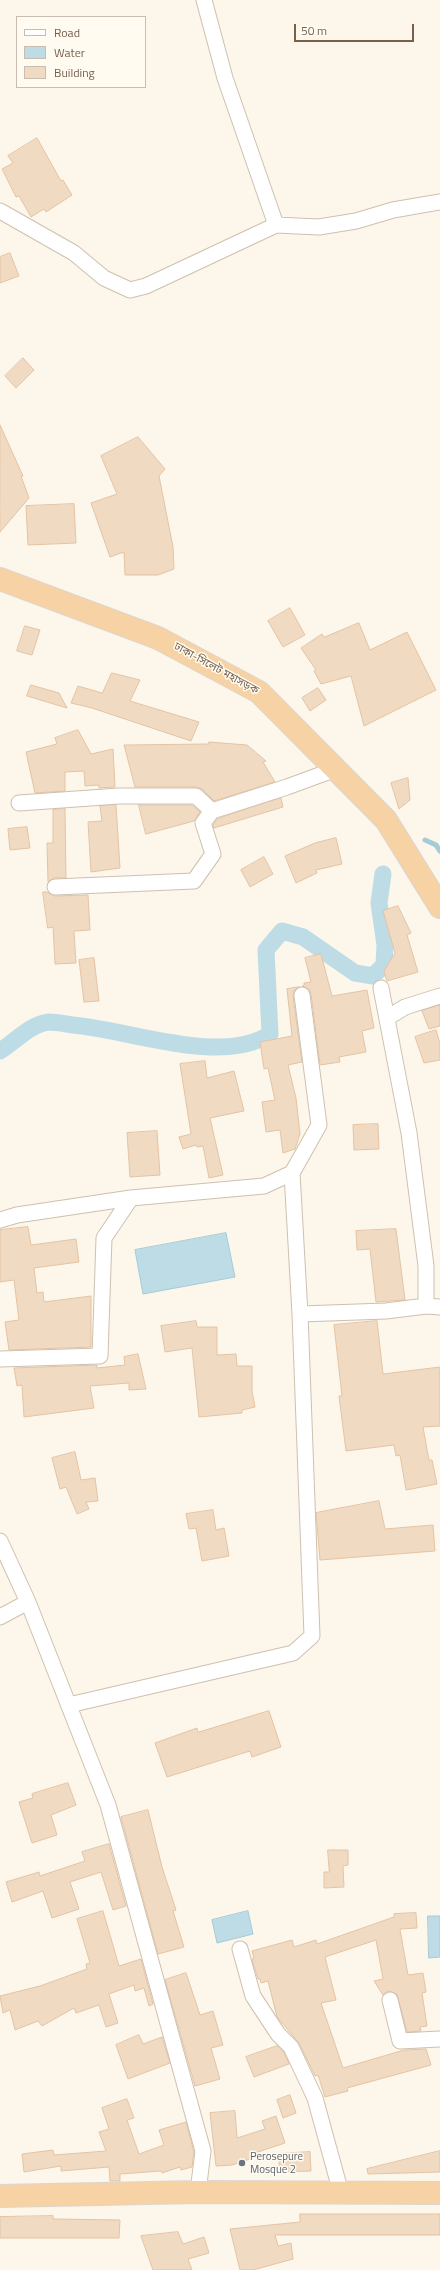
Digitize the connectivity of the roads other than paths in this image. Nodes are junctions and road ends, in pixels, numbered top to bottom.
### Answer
1 (204, 0) edge
2 (440, 202) edge
3 (0, 211) edge
4 (276, 225) junction
5 (0, 579) edge
6 (336, 769) junction
7 (19, 802) dead end
8 (212, 811) junction
9 (55, 887) dead end
10 (440, 907) edge
11 (381, 988) dead end
12 (302, 995) dead end
13 (440, 996) edge
14 (387, 1018) junction
15 (292, 1173) junction
16 (131, 1198) junction
17 (0, 1220) edge
18 (433, 1306) edge
19 (300, 1314) junction
20 (0, 1359) edge
21 (0, 1541) edge
22 (28, 1602) junction
23 (0, 1617) edge
24 (70, 1705) junction
25 (240, 1949) dead end
26 (390, 2000) dead end
27 (440, 2039) edge
28 (198, 2192) junction
29 (341, 2193) junction
30 (440, 2193) edge
31 (0, 2196) edge

1 - 4 street
2 - 4 street
3 - 4 street
5 - 6 highway, ঢাকা-সিলেট মহাসড়ক
6 - 8 street
6 - 10 highway, ঢাকা-সিলেট মহাসড়ক
7 - 8 street
8 - 9 street
11 - 14 street
12 - 15 street
13 - 14 street
14 - 18 street
15 - 16 street
15 - 19 street
16 - 17 street
16 - 20 street
18 - 19 street
19 - 24 street
21 - 22 street
22 - 23 street
22 - 24 street
24 - 28 street
25 - 29 street
26 - 27 street
28 - 29 highway
28 - 31 highway
29 - 30 highway

